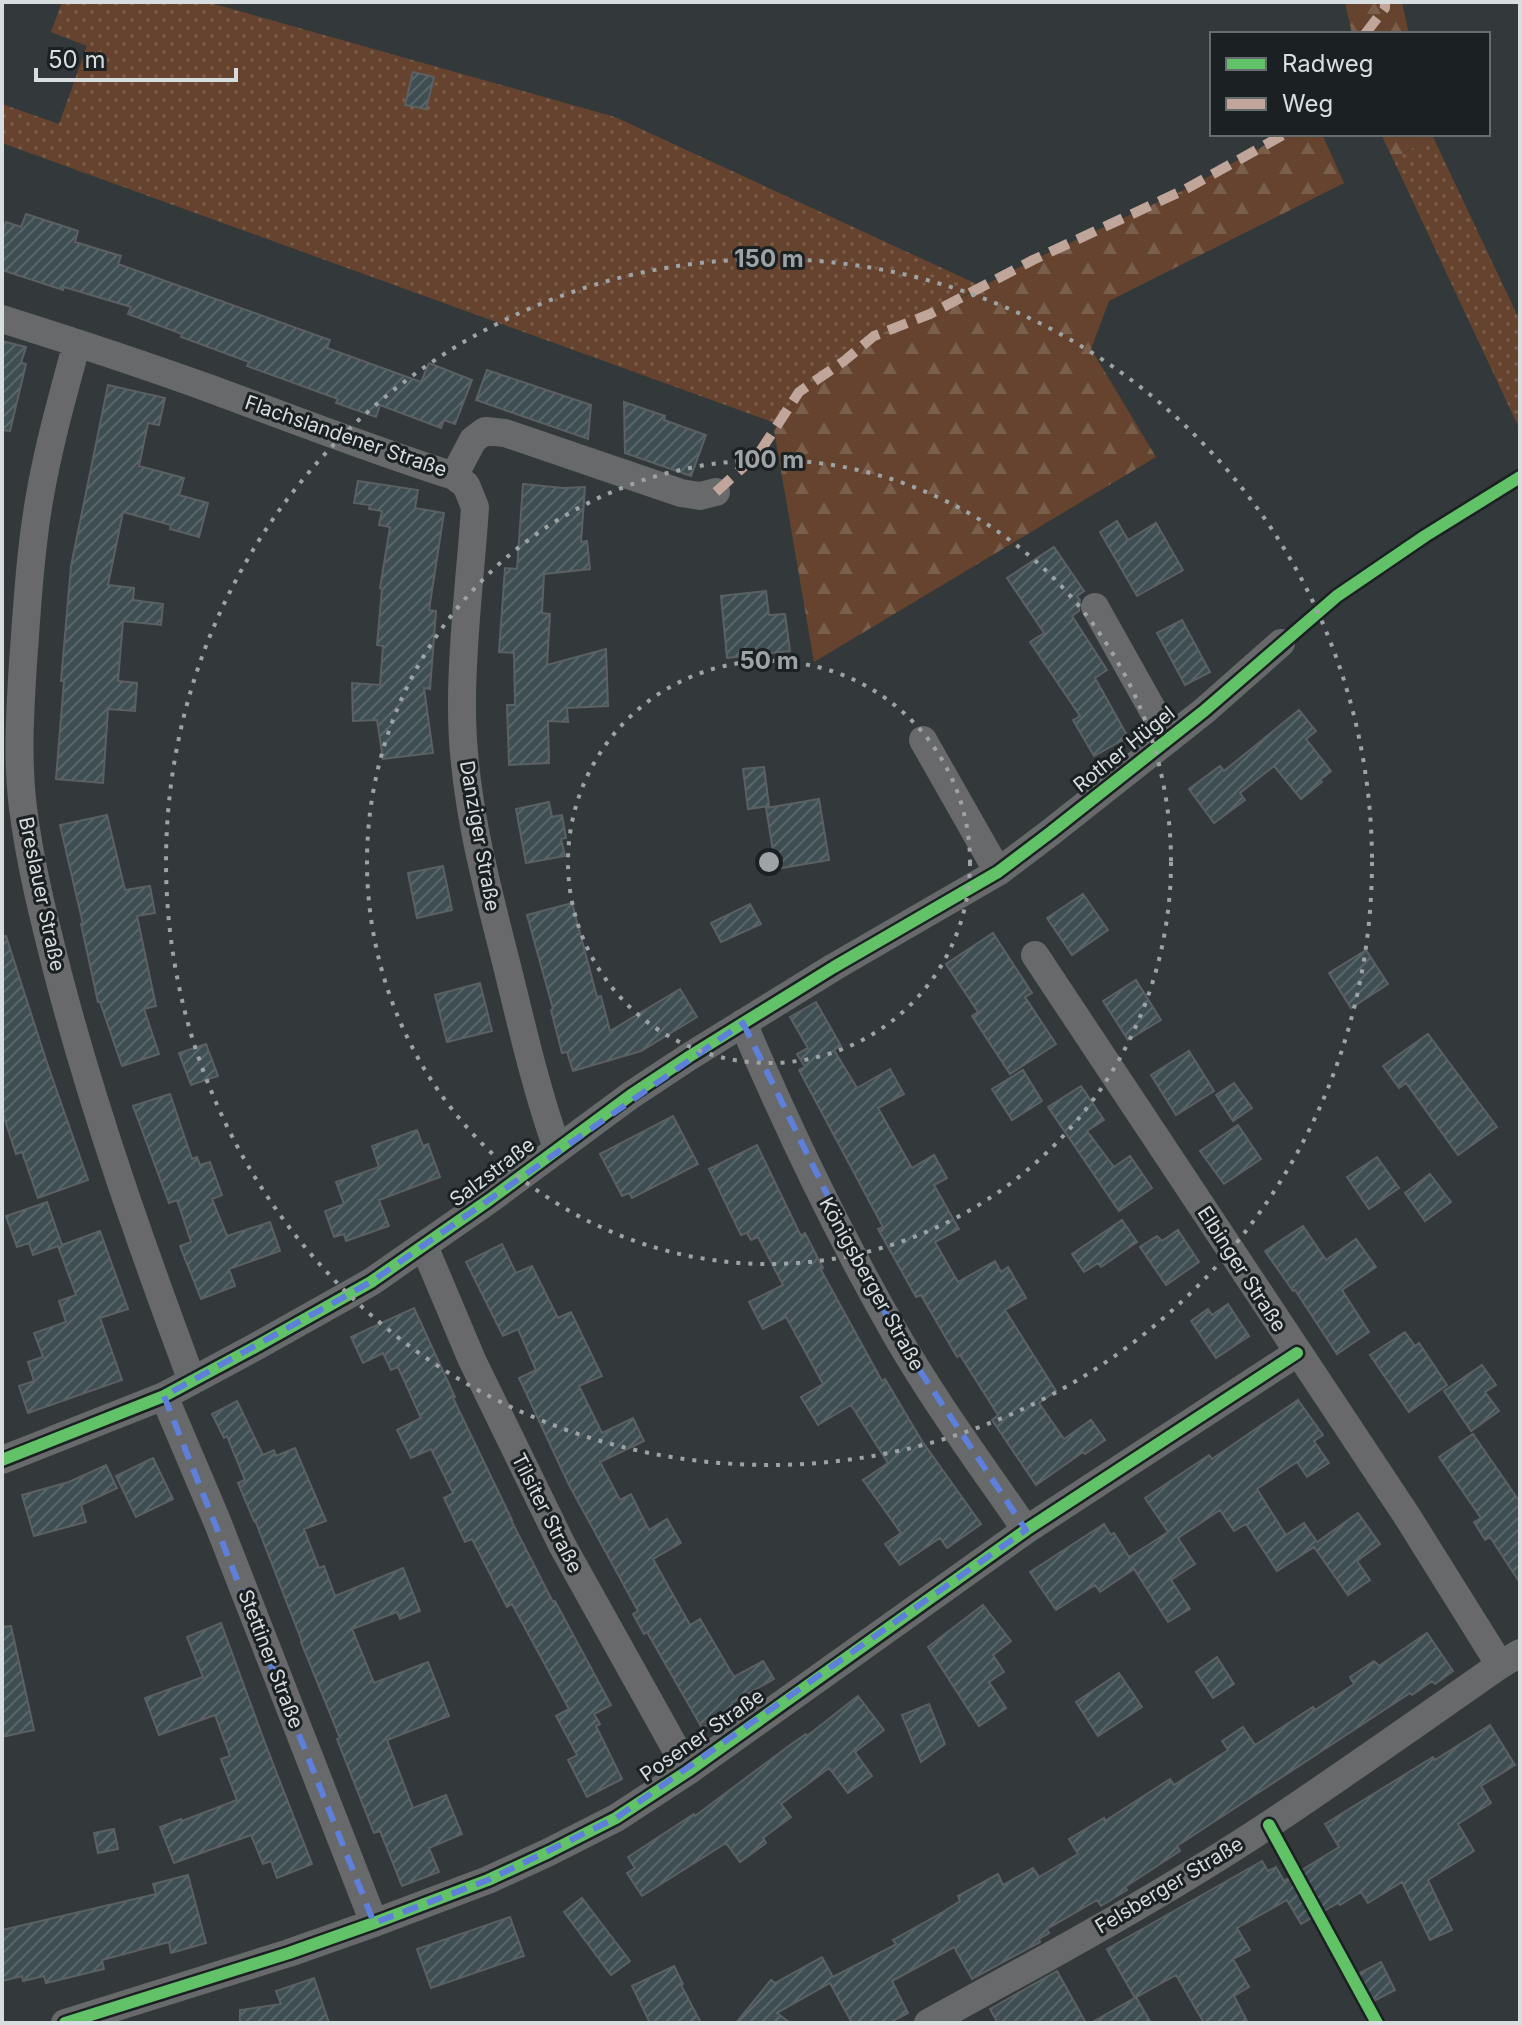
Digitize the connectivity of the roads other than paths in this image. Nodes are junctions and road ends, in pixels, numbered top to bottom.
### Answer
1 (2, 319) edge
2 (77, 343) junction
3 (454, 476) junction
4 (716, 492) dead end
5 (1095, 607) dead end
6 (1281, 643) dead end
7 (1169, 739) junction
8 (923, 740) dead end
9 (992, 876) junction
10 (1035, 955) dead end
11 (743, 1023) junction
12 (557, 1148) junction
13 (424, 1246) junction
14 (1297, 1353) junction
15 (192, 1381) junction
16 (164, 1396) junction
17 (2, 1460) edge
18 (1026, 1530) junction
19 (1510, 1659) edge
20 (688, 1771) junction
21 (374, 1923) junction
22 (65, 2023) edge
23 (928, 2023) edge

1 - 2 street, Flachslandener Straße
2 - 3 street, Flachslandener Straße
2 - 15 street, Breslauer Straße
3 - 4 street, Flachslandener Straße
3 - 12 street, Danziger Straße
5 - 7 street, Rother Hügel
6 - 7 street, Rother Hügel
7 - 9 street, Rother Hügel
8 - 9 street
9 - 11 street, Salzstraße
10 - 14 street, Elbinger Straße
11 - 12 street, Salzstraße
11 - 18 street, Königsberger Straße
12 - 13 street, Salzstraße
13 - 15 street, Salzstraße
13 - 20 street, Tilsiter Straße
14 - 18 street, Posener Straße
14 - 19 street, Elbinger Straße
15 - 16 street, Salzstraße
16 - 17 street, Salzstraße
16 - 21 street, Stettiner Straße
18 - 20 street, Posener Straße
19 - 23 street, Felsberger Straße
20 - 21 street, Posener Straße
21 - 22 street, Posener Straße

